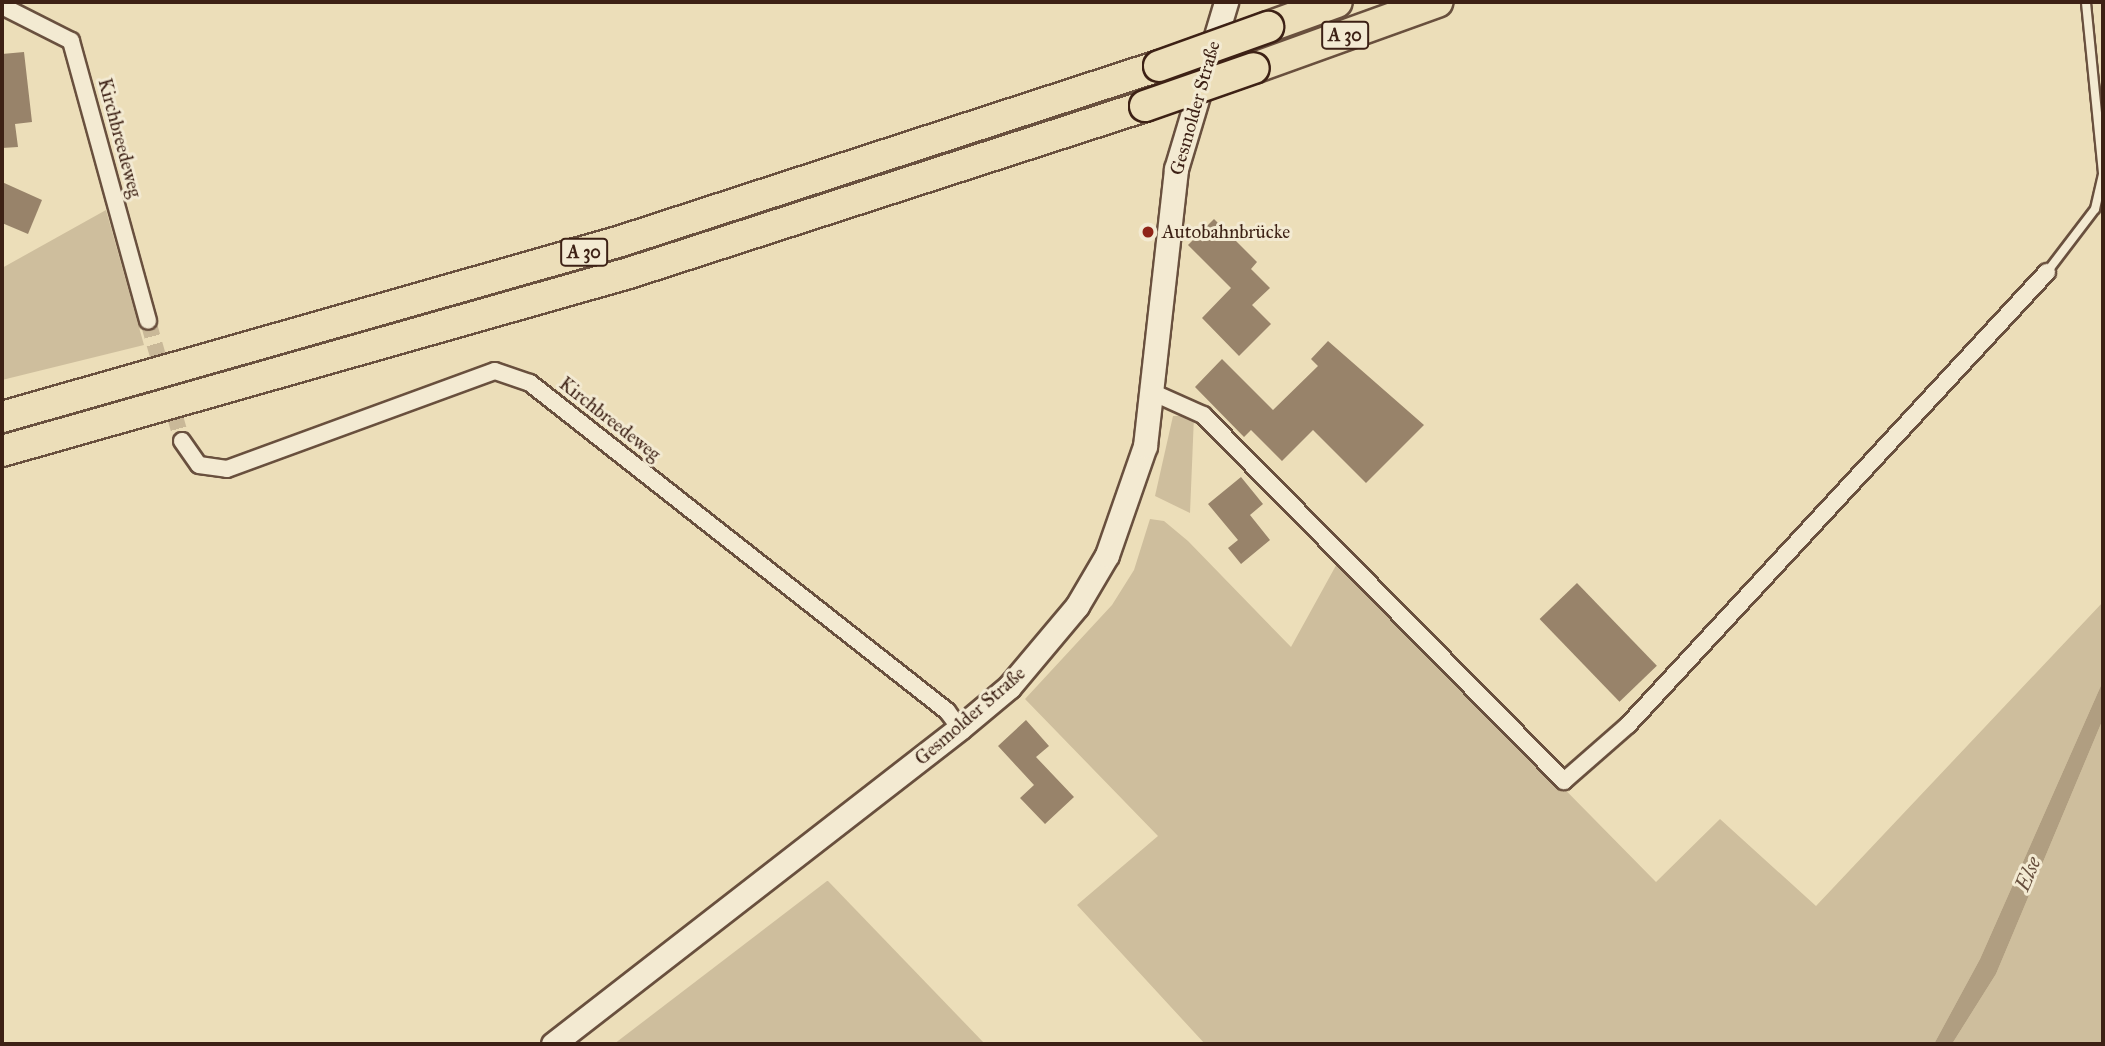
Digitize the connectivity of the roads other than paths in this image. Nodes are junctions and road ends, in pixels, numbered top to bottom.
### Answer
1 (1226, 2) edge
2 (1337, 2) edge
3 (1437, 2) edge
4 (2086, 2) edge
5 (2, 6) edge
6 (2047, 272) joint
7 (148, 321) tunnel mouth
8 (1154, 393) junction
9 (2, 417) edge
10 (182, 441) tunnel mouth
11 (2, 451) edge
12 (960, 728) junction
13 (553, 1044) edge

1 - 8 street, Gesmolder Straße
2 - 9 highway, A 30, bridge
3 - 11 highway, A 30, bridge
4 - 6 lane
5 - 7 street, Kirchbreedeweg
6 - 8 street
8 - 12 street, Gesmolder Straße
10 - 12 street, Kirchbreedeweg
12 - 13 street, Gesmolder Straße

